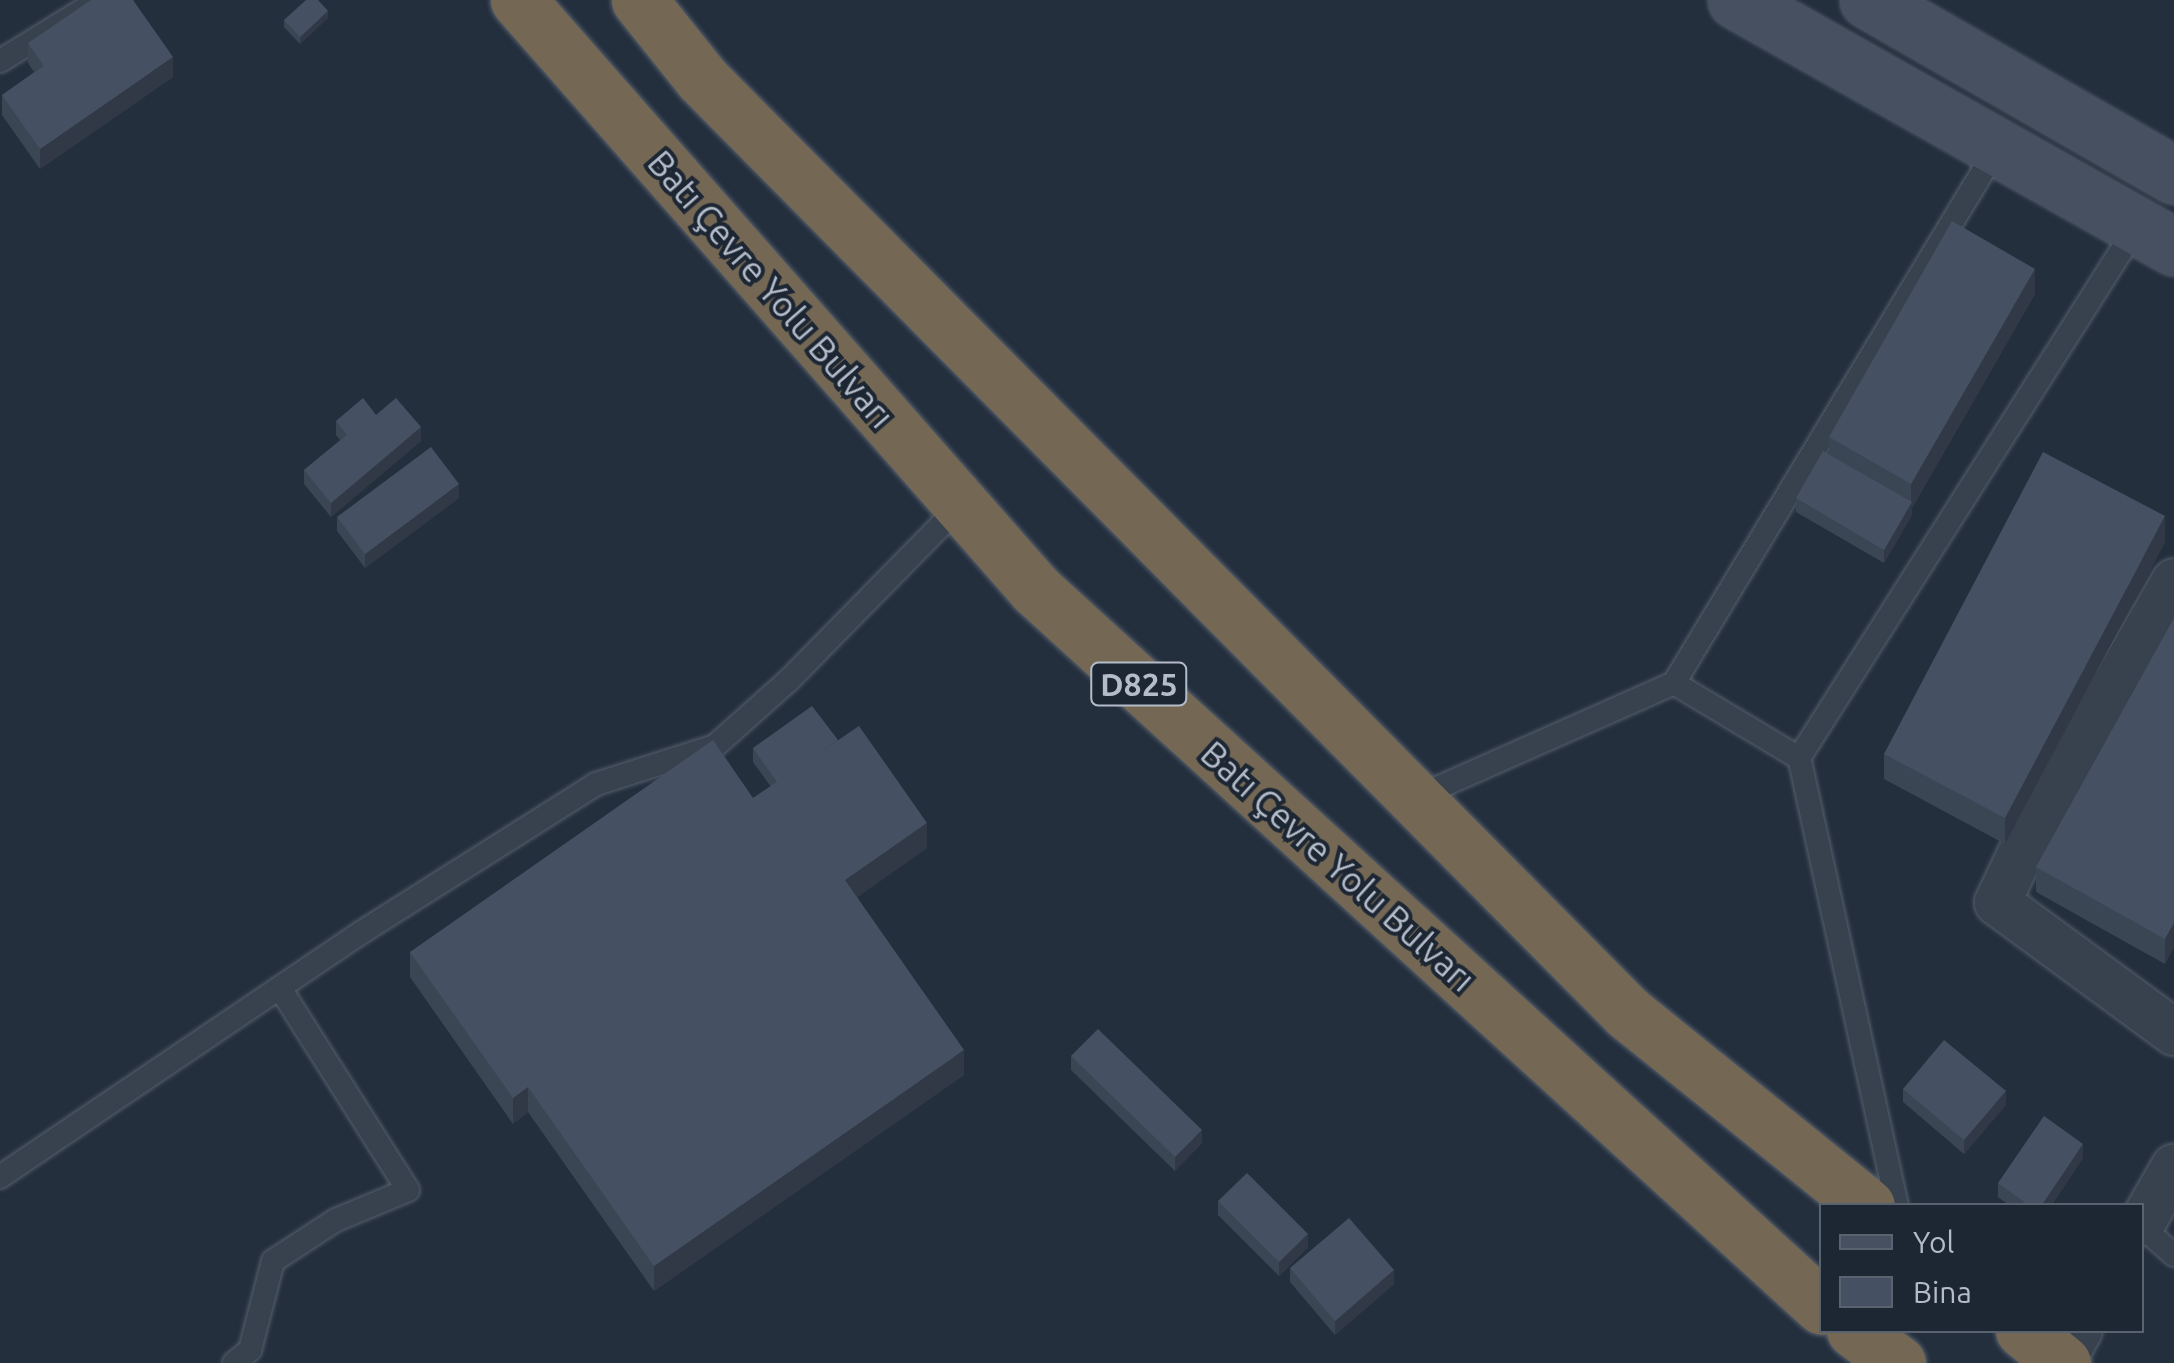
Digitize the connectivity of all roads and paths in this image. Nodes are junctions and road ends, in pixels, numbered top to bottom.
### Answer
1 (99, 0) edge
2 (518, 0) edge
3 (639, 0) edge
4 (1736, 0) edge
5 (1868, 0) edge
6 (0, 62) edge
7 (1998, 148) junction
8 (2174, 175) edge
9 (2156, 237) edge
10 (961, 505) junction
11 (2174, 581) edge
12 (1674, 683) junction
13 (1800, 758) junction
14 (1415, 798) junction
15 (280, 988) junction
16 (2174, 1032) edge
17 (2174, 1166) edge
18 (0, 1177) edge
19 (1863, 1203) edge
20 (1896, 1203) edge
21 (2144, 1221) edge
22 (2144, 1227) edge
23 (2174, 1255) edge
24 (1819, 1303) edge
25 (1858, 1333) edge
26 (234, 1363) edge
27 (1898, 1363) edge

1 - 6 lane
2 - 10 highway, Batı Çevre Yolu Bulvarı / D825
3 - 14 highway
4 - 7 main road
5 - 8 main road
7 - 9 main road
7 - 12 lane
9 - 13 lane
10 - 15 lane
10 - 24 highway, Batı Çevre Yolu Bulvarı / D825
11 - 16 street
12 - 13 lane
12 - 14 lane
13 - 20 lane
14 - 19 highway
15 - 18 lane
15 - 26 lane
17 - 21 street
22 - 23 lane
25 - 27 highway

